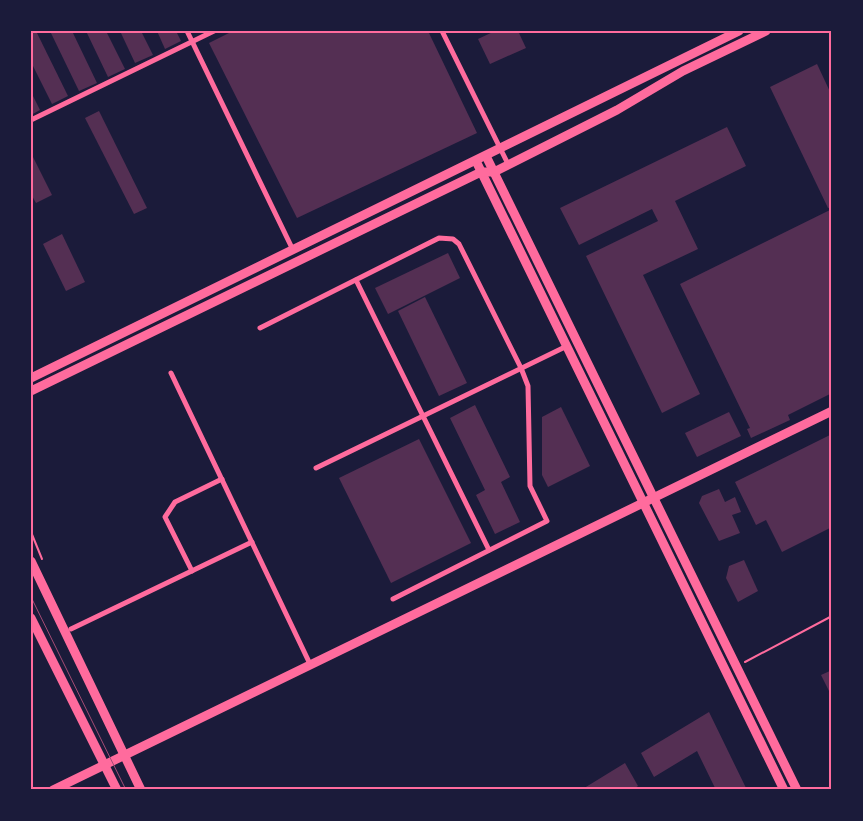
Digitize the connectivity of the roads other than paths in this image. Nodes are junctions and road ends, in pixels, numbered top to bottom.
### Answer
1 (187, 31) edge
2 (214, 31) edge
3 (442, 31) edge
4 (739, 31) edge
5 (766, 31) edge
6 (192, 42) junction
7 (31, 120) edge
8 (500, 149) junction
9 (486, 156) junction
10 (476, 161) junction
11 (508, 164) junction
12 (481, 172) junction
13 (494, 172) junction
14 (293, 250) junction
15 (356, 280) junction
16 (260, 328) dead end
17 (567, 346) junction
18 (521, 368) junction
19 (171, 373) dead end
20 (31, 378) edge
21 (31, 391) edge
22 (832, 411) edge
23 (423, 416) junction
24 (316, 468) dead end
25 (222, 479) junction
26 (653, 498) junction
27 (644, 502) junction
28 (252, 542) junction
29 (489, 550) junction
30 (31, 561) edge
31 (192, 571) junction
32 (393, 599) dead end
33 (31, 618) edge
34 (71, 629) dead end
35 (310, 664) junction
36 (124, 755) junction
37 (104, 765) junction
38 (53, 790) edge
39 (116, 790) edge
40 (141, 790) edge
41 (784, 790) edge
42 (796, 790) edge

1 - 6 street
2 - 6 street
3 - 8 street
4 - 8 street
5 - 11 street
6 - 7 street
6 - 14 street
8 - 9 street
8 - 11 street
9 - 10 street
9 - 13 street
10 - 12 street
10 - 14 street
11 - 13 street
12 - 13 street
12 - 17 street
12 - 21 street
13 - 26 street
14 - 20 street
15 - 16 street
15 - 18 street
15 - 23 street
17 - 18 street
17 - 27 street
18 - 23 street
18 - 29 street
19 - 25 street
22 - 26 street
23 - 24 street
23 - 29 street
25 - 28 street
25 - 31 street
26 - 27 street
26 - 42 street
27 - 35 street
27 - 41 street
28 - 31 street
28 - 35 street
29 - 32 street
30 - 36 street
31 - 34 street
33 - 37 street
35 - 36 street
36 - 37 street
36 - 40 street
37 - 38 street
37 - 39 street

